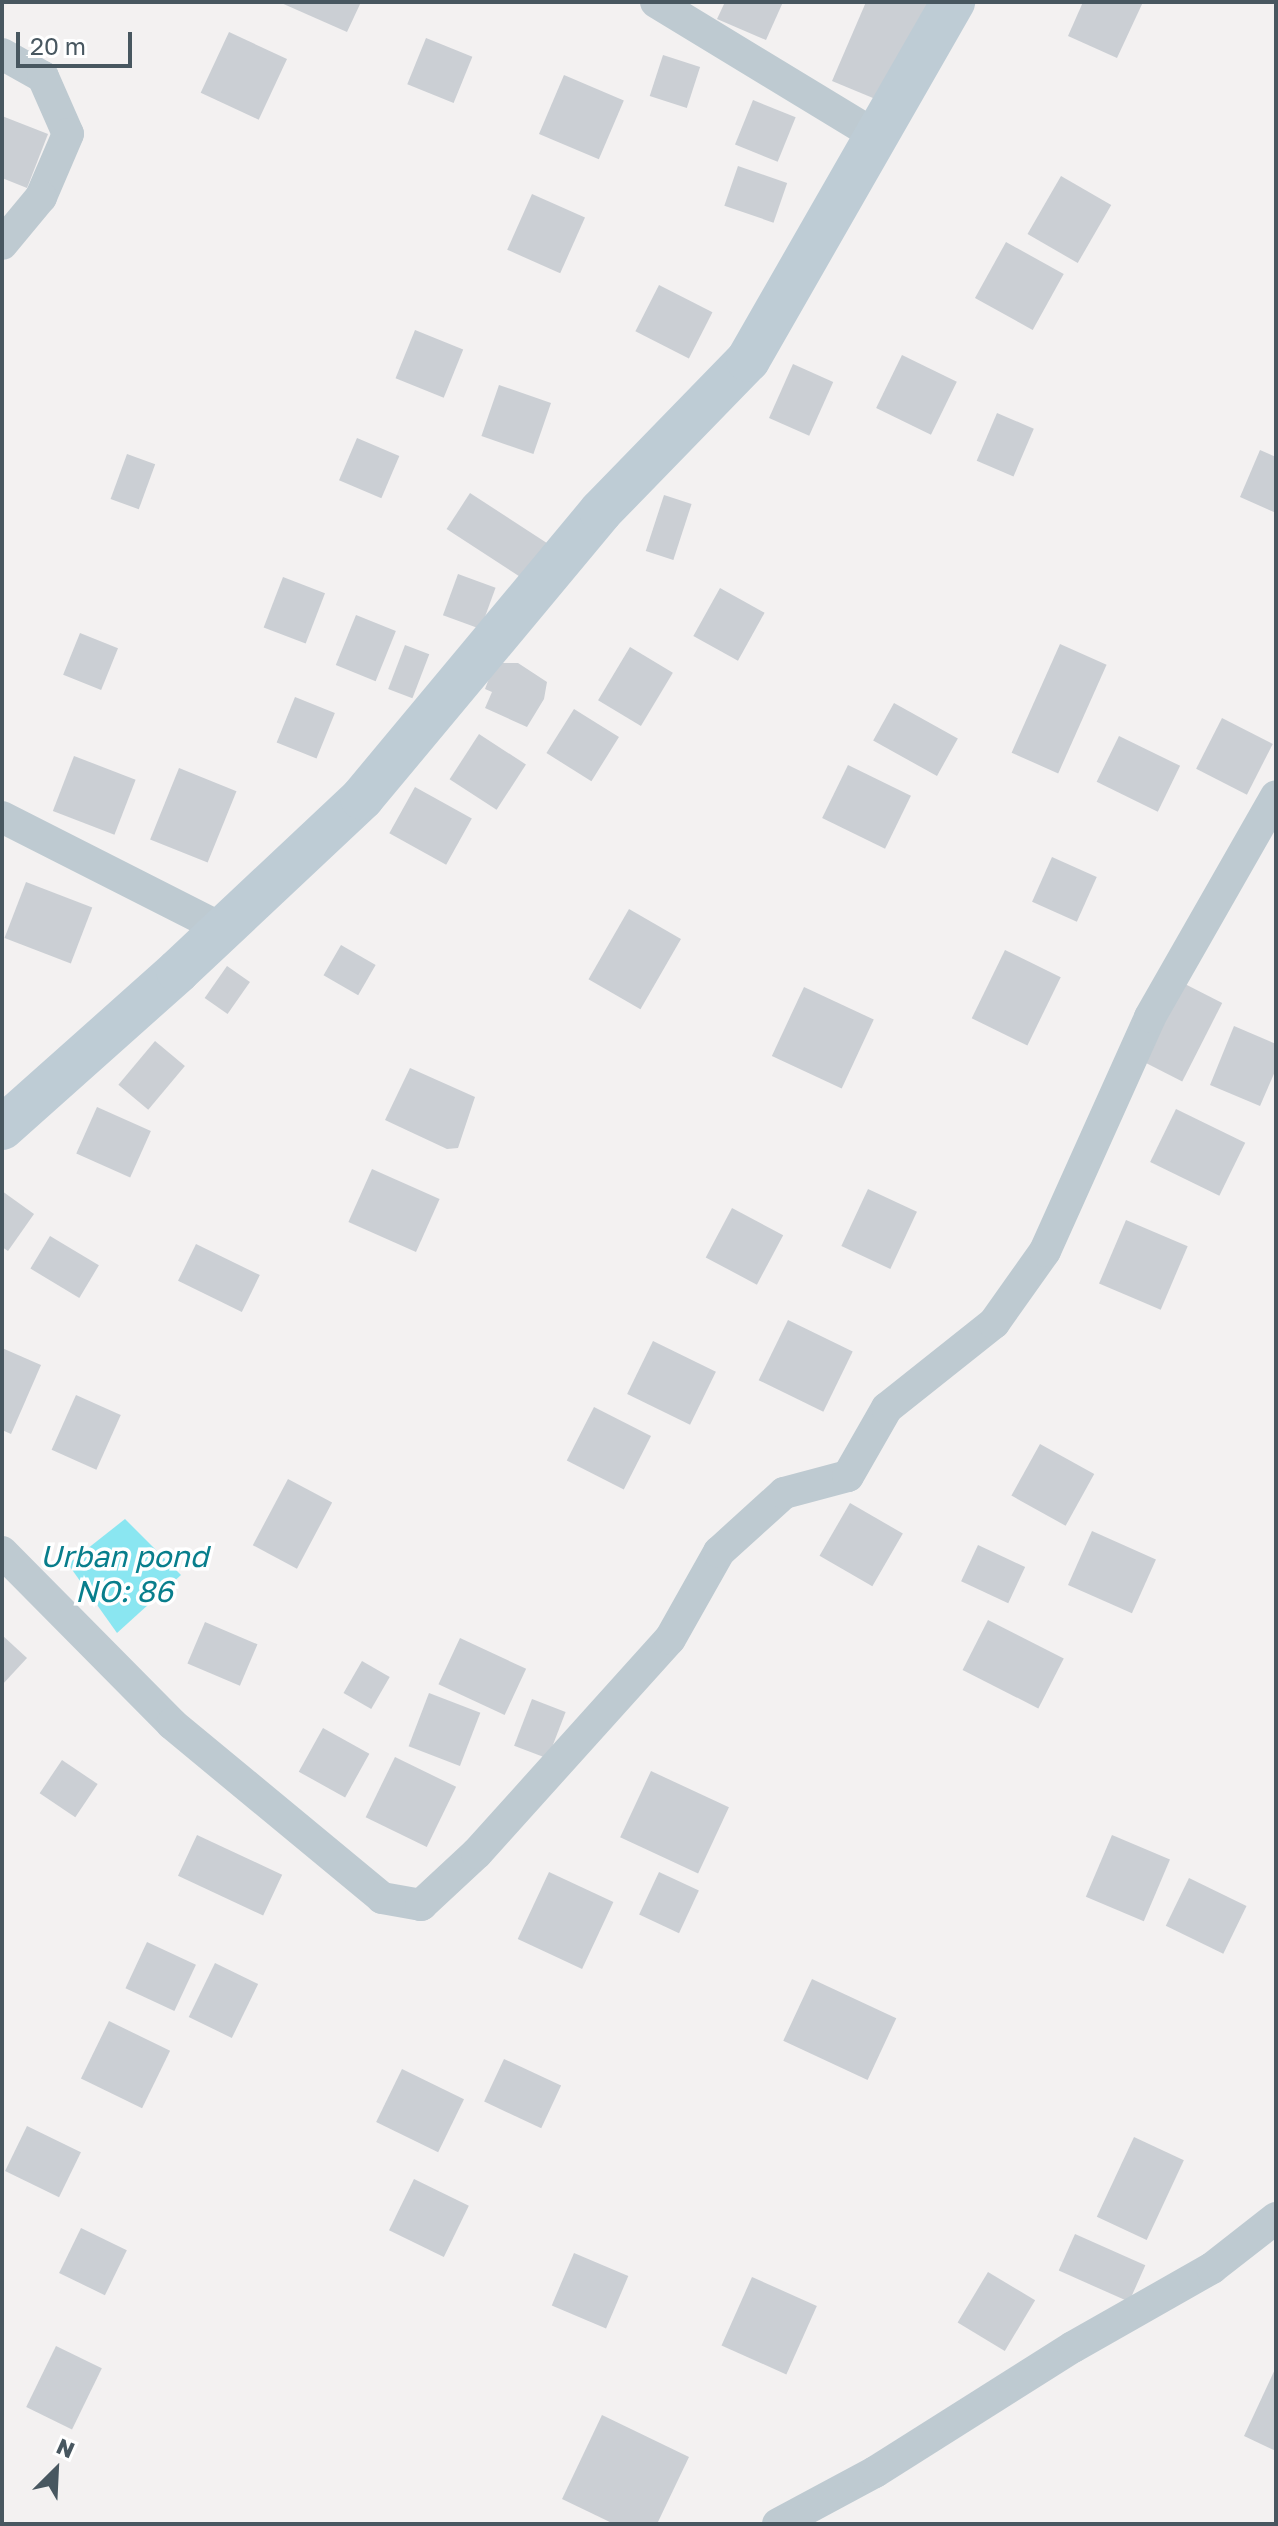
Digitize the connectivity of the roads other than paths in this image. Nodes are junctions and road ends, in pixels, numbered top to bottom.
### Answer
1 (656, 2) edge
2 (953, 2) edge
3 (2, 54) edge
4 (876, 136) junction
5 (2, 244) edge
6 (1276, 796) edge
7 (2, 817) edge
8 (223, 929) junction
9 (2, 1128) edge
10 (2, 1552) edge
11 (1276, 2218) edge
12 (778, 2524) edge

1 - 4 street
2 - 4 main road
3 - 5 street
4 - 8 main road
6 - 10 street
7 - 8 street
8 - 9 main road
11 - 12 street

